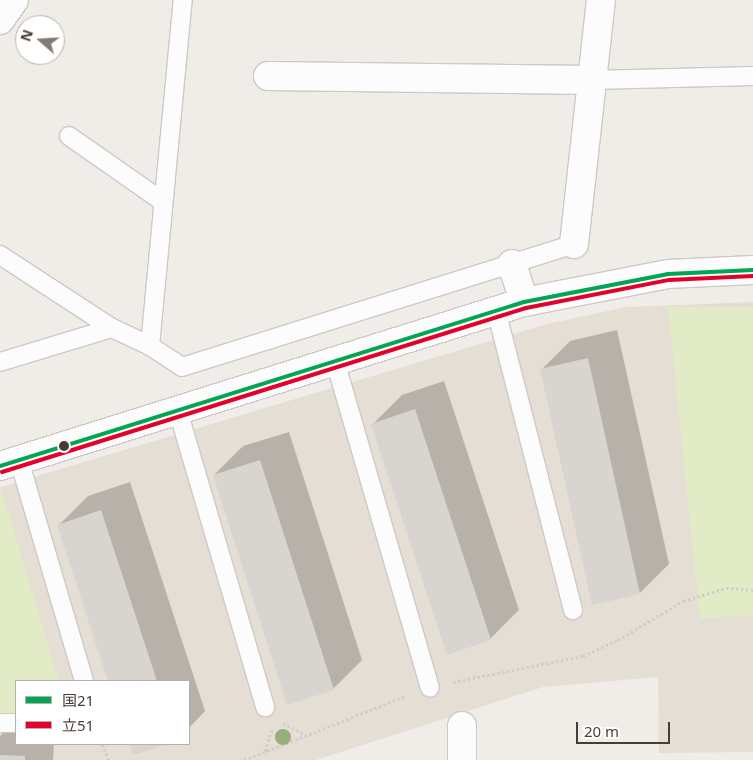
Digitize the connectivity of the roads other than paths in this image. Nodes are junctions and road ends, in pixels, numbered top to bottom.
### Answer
1 (14, 0) edge
2 (183, 0) edge
3 (601, 0) edge
4 (0, 20) edge
5 (268, 76) dead end
6 (753, 76) edge
7 (592, 80) junction
8 (69, 136) dead end
9 (162, 201) junction
10 (574, 244) joint
11 (0, 254) edge
12 (512, 264) junction
13 (753, 270) edge
14 (524, 302) junction
15 (496, 310) junction
16 (112, 328) junction
17 (150, 346) junction
18 (335, 361) junction
19 (0, 362) edge
20 (178, 411) junction
21 (10, 463) edge
22 (573, 610) dead end
23 (84, 680) edge
24 (430, 687) road end
25 (265, 707) dead end
26 (0, 723) edge
27 (15, 723) edge
28 (462, 726) dead end
29 (462, 760) edge

1 - 4 street
2 - 9 lane
3 - 7 street
5 - 7 street
6 - 7 lane
7 - 10 street
8 - 9 lane
9 - 17 lane
10 - 12 lane
11 - 16 lane
12 - 14 street
12 - 17 lane
13 - 14 street
14 - 15 street
15 - 18 street
15 - 22 lane
16 - 17 lane
16 - 19 lane
18 - 20 street
18 - 24 lane
20 - 21 street
20 - 25 lane
21 - 23 lane
26 - 27 lane
28 - 29 street

